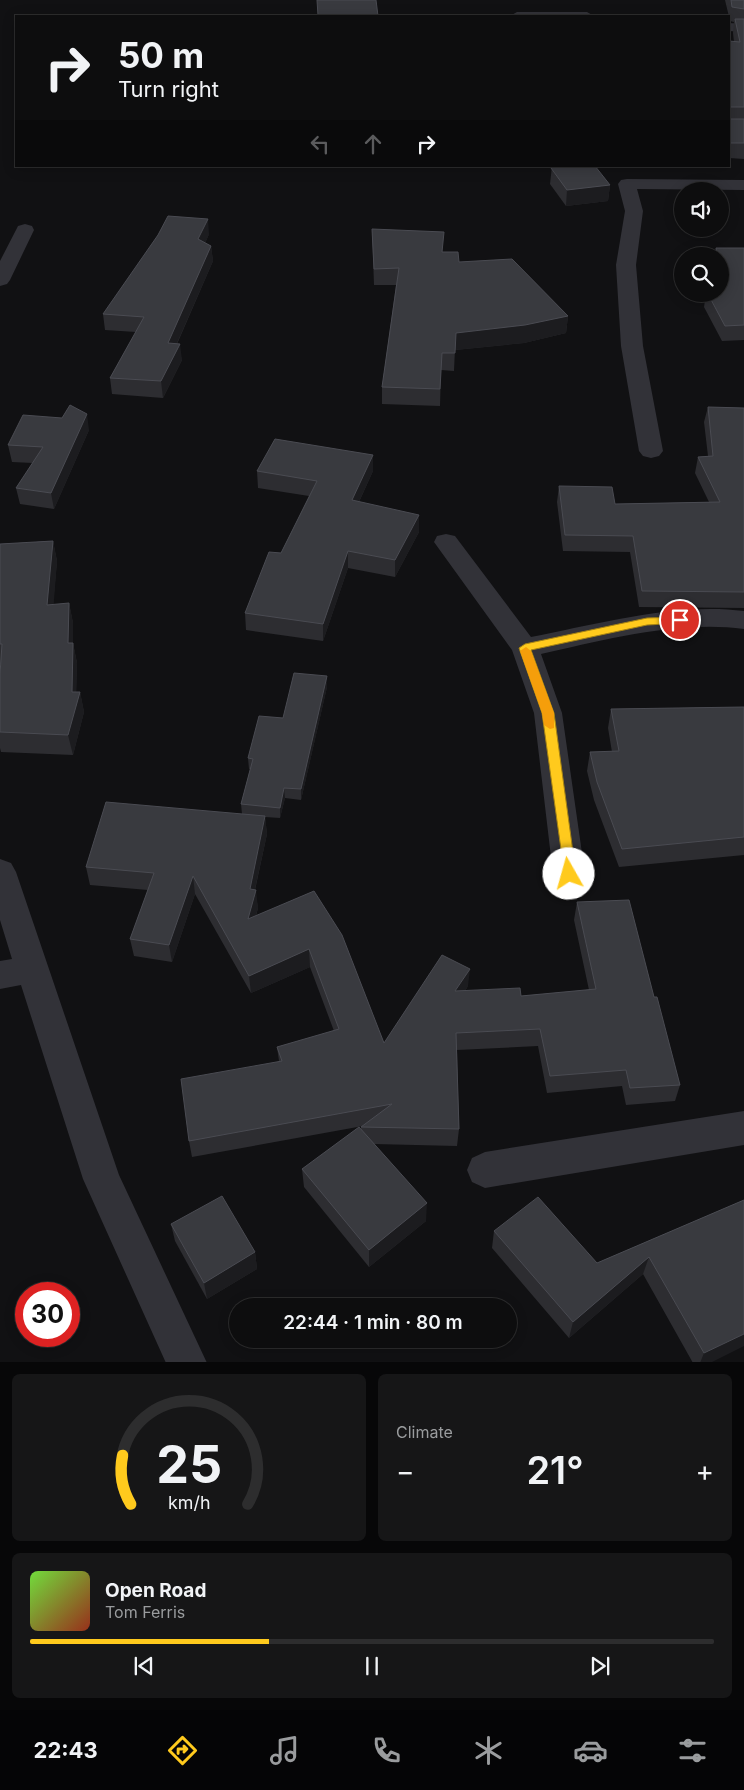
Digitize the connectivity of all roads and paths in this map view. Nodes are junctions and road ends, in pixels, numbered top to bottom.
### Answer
1 (730, 27) edge
2 (744, 28) edge
3 (744, 185) edge
4 (25, 230) dead end
5 (0, 280) edge
6 (651, 451) dead end
7 (446, 542) dead end
8 (744, 620) edge
9 (525, 648) junction
10 (0, 872) edge
11 (569, 874) dead end
12 (16, 972) edge
13 (744, 1128) edge
14 (485, 1170) dead end
15 (187, 1362) edge

1 - 2 street
3 - 6 street
4 - 5 street
7 - 9 street
8 - 9 street
9 - 11 street
10 - 12 street
12 - 15 street
13 - 14 street

